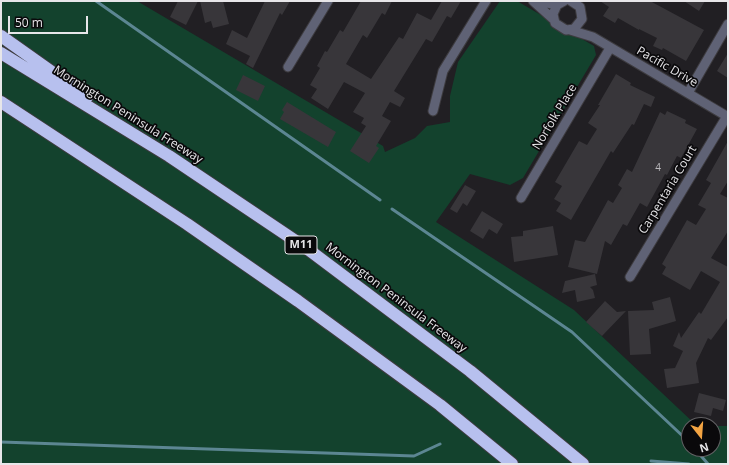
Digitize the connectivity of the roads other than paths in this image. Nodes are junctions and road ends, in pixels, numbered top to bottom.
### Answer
1 (328, 1) edge
2 (486, 1) edge
3 (533, 1) edge
4 (538, 1) edge
5 (571, 1) edge
6 (588, 1) edge
7 (561, 3) edge
8 (582, 15) junction
9 (553, 19) junction
10 (728, 24) edge
11 (570, 30) junction
12 (1, 36) edge
13 (593, 37) junction
14 (610, 48) junction
15 (1, 53) edge
16 (288, 67) dead end
17 (688, 93) junction
18 (1, 102) edge
19 (433, 111) dead end
20 (1, 112) edge
21 (727, 116) edge
22 (53, 136) junction
23 (169, 156) junction
24 (521, 198) dead end
25 (630, 277) dead end
26 (512, 464) edge
27 (583, 464) edge

1 - 16 street
2 - 19 street
3 - 9 street
4 - 7 street
5 - 8 street, Pacific Drive
6 - 8 street
7 - 9 street
8 - 11 street
8 - 13 street, Pacific Drive
9 - 11 street, Pacific Drive
10 - 17 street
11 - 13 street, Pacific Drive
12 - 23 highway
13 - 14 street, Pacific Drive
14 - 17 street, Pacific Drive
14 - 24 street, Norfolk Place
15 - 23 highway, Mornington Peninsula Freeway / M11
17 - 21 street, Pacific Drive
18 - 22 highway
20 - 22 highway
21 - 25 street, Carpentaria Court
22 - 26 highway
23 - 27 highway, Mornington Peninsula Freeway / M11

